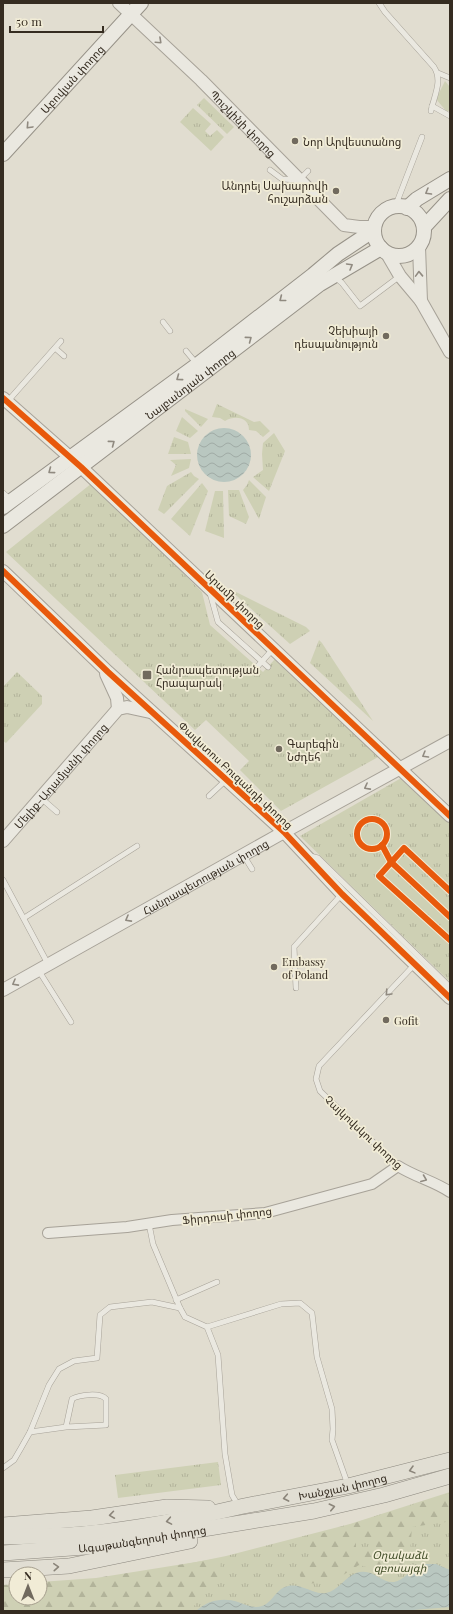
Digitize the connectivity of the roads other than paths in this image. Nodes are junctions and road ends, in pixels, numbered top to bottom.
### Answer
1 (119, 3) edge
2 (141, 3) edge
3 (379, 3) edge
4 (131, 14) junction
5 (438, 73) junction
6 (450, 78) edge
7 (450, 116) edge
8 (422, 137) dead end
9 (3, 154) edge
10 (270, 170) dead end
11 (308, 171) dead end
12 (450, 179) edge
13 (299, 180) junction
14 (450, 199) edge
15 (401, 207) junction
16 (445, 212) edge
17 (424, 227) junction
18 (374, 229) junction
19 (419, 246) junction
20 (383, 250) junction
21 (334, 276) junction
22 (400, 276) junction
23 (420, 301) junction
24 (163, 322) dead end
25 (170, 331) dead end
26 (61, 341) dead end
27 (55, 348) junction
28 (186, 351) dead end
29 (450, 352) edge
30 (64, 356) dead end
31 (197, 365) junction
32 (5, 400) edge
33 (70, 457) junction
34 (81, 467) junction
35 (6, 500) edge
36 (3, 526) edge
37 (3, 571) edge
38 (209, 588) junction
39 (274, 649) junction
40 (262, 662) junction
41 (102, 666) junction
42 (257, 667) dead end
43 (268, 667) dead end
44 (118, 709) junction
45 (154, 713) junction
46 (450, 741) edge
47 (401, 769) junction
48 (226, 779) junction
49 (209, 796) dead end
50 (41, 798) junction
51 (56, 812) dead end
52 (450, 816) edge
53 (284, 832) junction
54 (3, 842) edge
55 (137, 846) dead end
56 (243, 855) junction
57 (305, 856) junction
58 (252, 869) dead end
59 (3, 880) edge
60 (342, 894) junction
61 (24, 918) junction
62 (415, 964) junction
63 (43, 967) junction
64 (450, 987) edge
65 (296, 988) dead end
66 (3, 990) edge
67 (450, 998) edge
68 (71, 1022) dead end
69 (398, 1166) junction
70 (450, 1192) edge
71 (150, 1224) junction
72 (48, 1233) dead end
73 (217, 1282) dead end
74 (176, 1300) junction
75 (180, 1308) junction
76 (207, 1327) junction
77 (66, 1427) junction
78 (30, 1432) junction
79 (450, 1460) edge
80 (3, 1468) edge
81 (450, 1476) edge
82 (348, 1486) junction
83 (237, 1508) junction
84 (280, 1517) junction
85 (3, 1525) edge
86 (3, 1536) edge
87 (3, 1553) edge
88 (3, 1570) edge

1 - 4 street, Պուշկինի փողոց
2 - 4 main road, Աբովյան փողոց
3 - 5 lane
4 -> 9 main road, Աբովյան փողոց
4 -> 13 street, Պուշկինի փողոց
5 - 6 lane
5 - 7 lane
8 - 15 lane
10 - 13 lane
11 - 13 lane
12 -> 15 main road
13 - 18 street, Պուշկինի փողոց
14 - 16 main road
15 - 17 main road
15 - 18 main road
16 - 17 main road
17 - 19 main road
18 - 20 main road
18 -> 31 main road, Նալբանդյան փողոց
19 - 20 main road
23 -> 19 street
21 -> 20 main road, Նալբանդյան փողոց
20 - 22 street
21 - 22 lane
34 -> 21 main road, Նալբանդյան փողոց
22 - 23 street
23 - 29 street
24 - 25 lane
26 - 27 lane
27 - 30 lane
27 - 32 lane
28 - 31 lane
31 -> 33 main road, Նալբանդյան փողոց
32 - 33 street, Արամի փողոց
33 - 34 street, Արամի փողոց
33 -> 35 main road, Նալբանդյան փողոց
34 - 36 main road, Նալբանդյան փողոց
34 - 38 street, Արամի փողոց
37 - 41 street, Փավստոս Բուզանդի փողոց
38 - 39 street, Արամի փողոց
38 - 40 lane
39 - 40 lane
39 - 47 street, Արամի փողոց
40 - 42 lane
40 - 43 lane
41 - 44 street
41 - 45 street, Փավստոս Բուզանդի փողոց
44 - 45 street
44 - 50 street, Մելիք-Ադամյանի փողոց
45 - 48 street, Փավստոս Բուզանդի փողոց
46 -> 47 street, Հանրապետության փողոց
47 - 52 street, Արամի փողոց
47 -> 53 street, Հանրապետության փողոց
48 - 49 lane
48 - 53 street, Փավստոս Բուզանդի փողոց
50 - 51 lane
50 - 54 street, Մելիք-Ադամյանի փողոց
53 - 56 street, Հանրապետության փողոց
53 - 57 street, Փավստոս Բուզանդի փողոց
55 - 61 lane
56 - 58 lane
56 -> 63 street, Հանրապետության փողոց
57 - 60 street, Փավստոս Բուզանդի փողոց
57 - 64 lane
59 - 61 lane
60 - 62 street, Փավստոս Բուզանդի փողոց
60 - 65 lane
61 - 63 lane
62 - 67 street, Փավստոս Բուզանդի փողոց
62 -> 69 lane, Չայկովսկու փողոց
63 -> 66 street, Հանրապետության փողոց
63 - 68 lane
69 -> 70 street, Չայկովսկու փողոց
69 - 71 street, Ֆիրդուսի փողոց
71 - 72 street, Ֆիրդուսի փողոց
71 - 74 lane
73 - 74 lane
74 - 75 lane
75 - 76 lane
75 - 78 lane
76 - 82 lane
76 - 83 lane
77 - 77 lane
77 - 78 lane
78 - 80 lane
79 -> 82 main road, Խանջյան փողոց
84 -> 81 main road, Խանջյան փողոց
82 -> 83 main road, Խանջյան փողոց
83 -> 85 main road
83 -> 86 main road, Ագաթանգեղոսի փողոց
84 - 87 main road, Ագաթանգեղոսի փողոց
88 -> 84 main road

